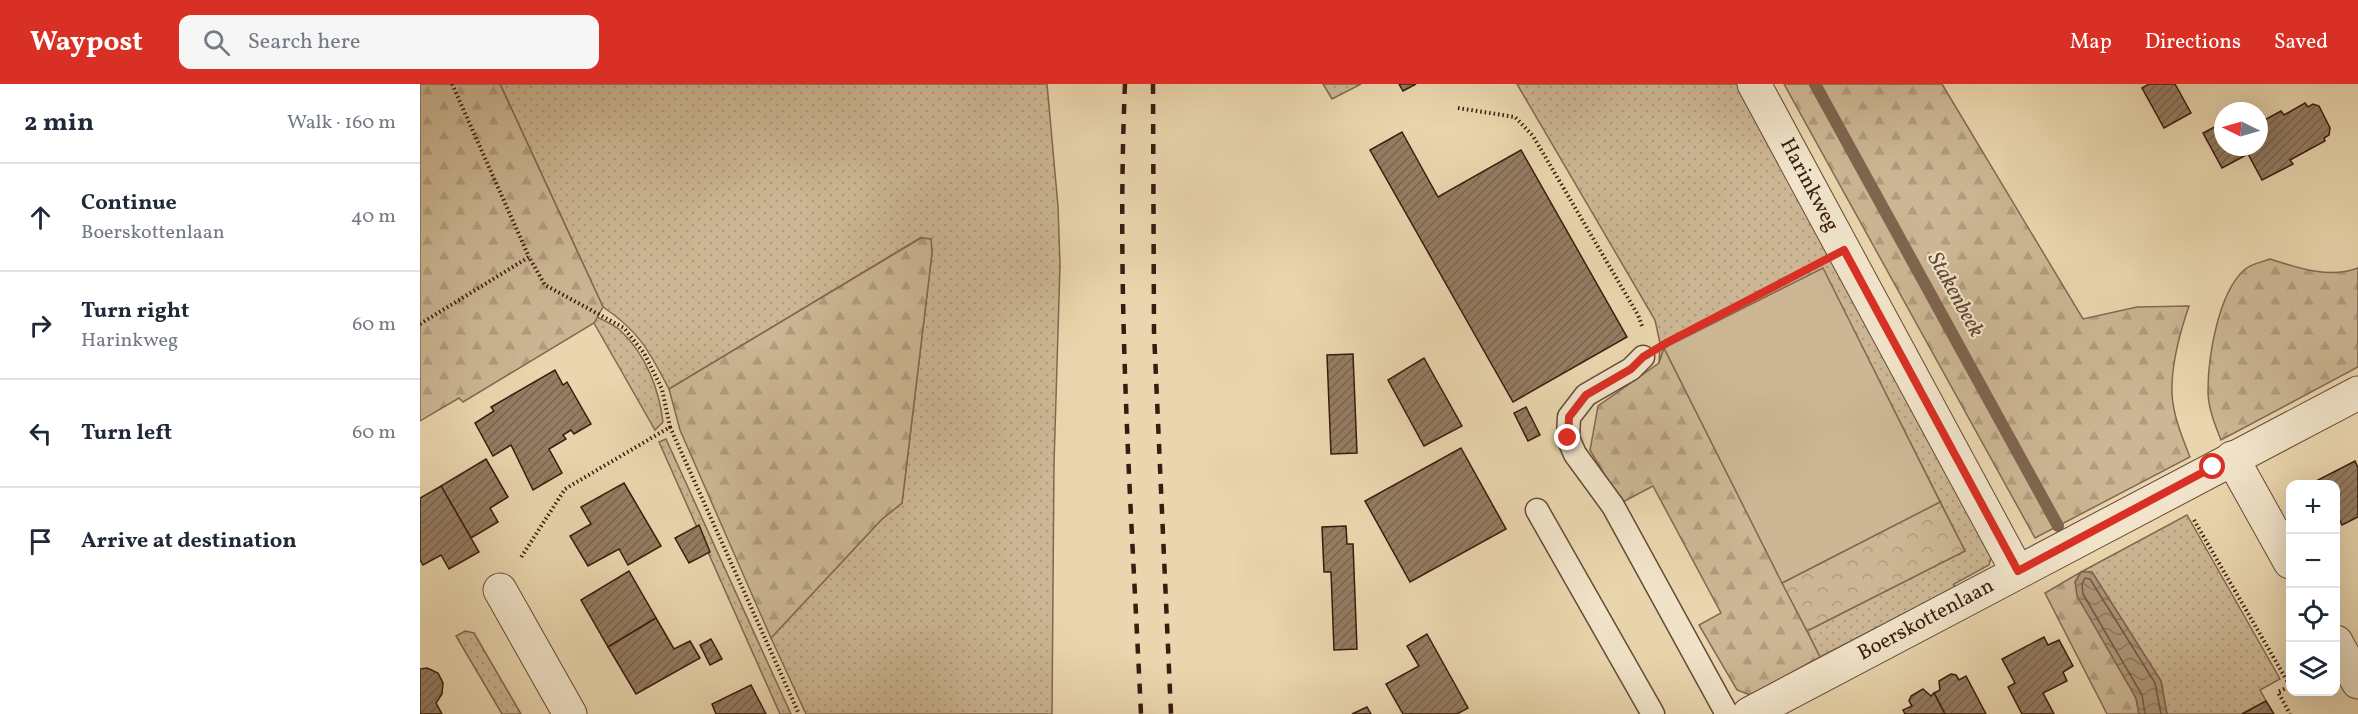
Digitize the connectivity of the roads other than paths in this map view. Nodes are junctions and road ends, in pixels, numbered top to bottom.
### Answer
1 (1754, 84) edge
2 (1643, 357) road end
3 (2358, 393) edge
4 (2232, 458) junction
5 (1537, 510) dead end
6 (2286, 555) edge
7 (2018, 571) junction
8 (500, 590) road end
9 (2340, 649) edge
10 (2358, 682) edge
11 (570, 714) edge
12 (1653, 714) edge
13 (1727, 714) edge
14 (1749, 714) edge

1 - 7 street, Harinkweg
2 - 13 lane
3 - 4 street, Boerskottenlaan
4 - 6 street
4 - 7 street, Boerskottenlaan
5 - 12 lane
7 - 14 street, Boerskottenlaan
8 - 11 street
9 - 10 street

